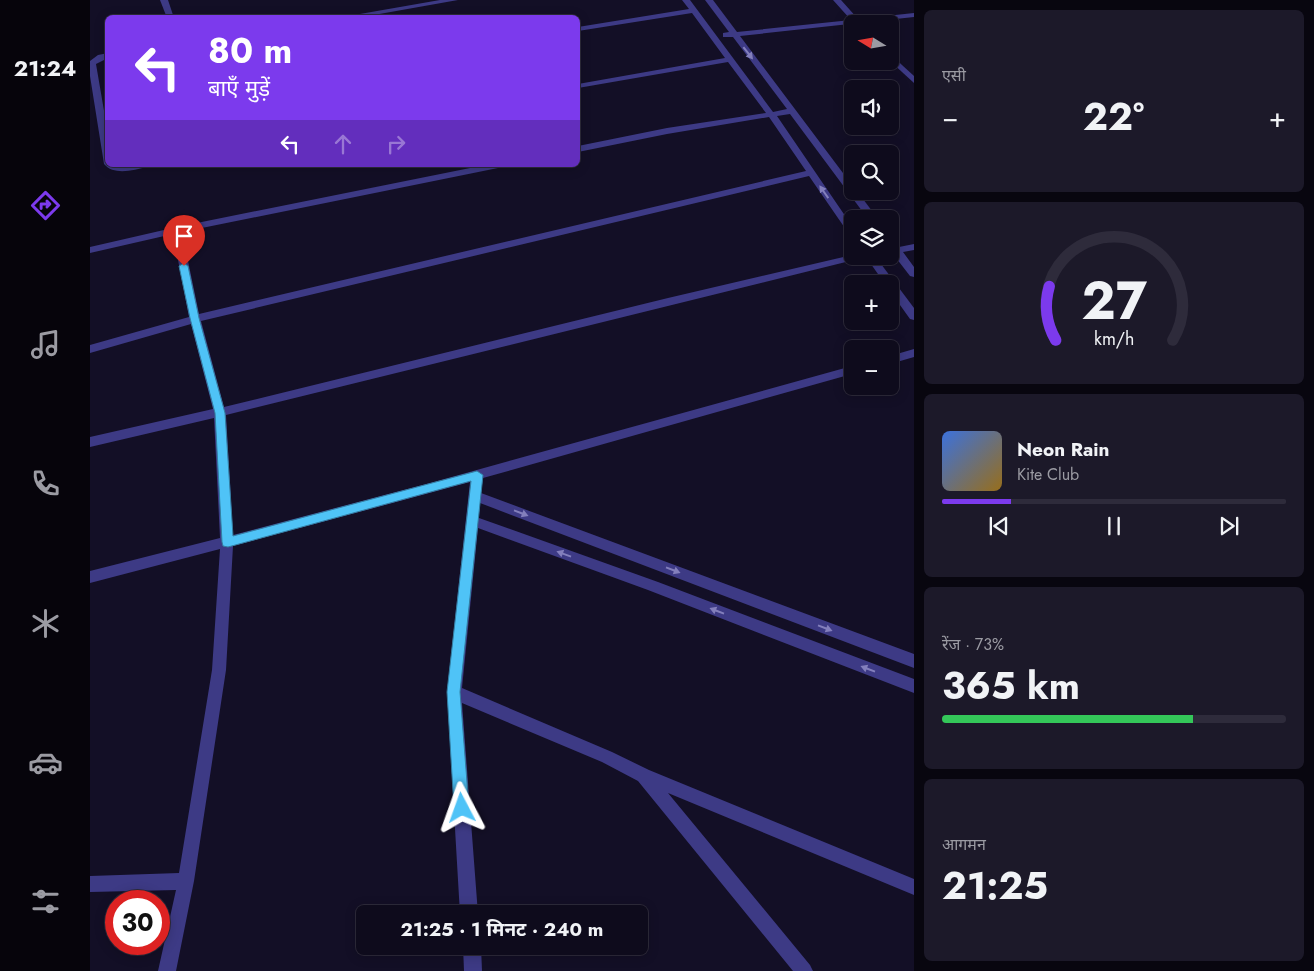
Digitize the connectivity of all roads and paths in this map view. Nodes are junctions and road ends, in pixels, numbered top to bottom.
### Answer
1 (164, 0) edge
2 (454, 0) edge
3 (686, 0) edge
4 (709, 0) edge
5 (837, 0) edge
6 (694, 10) junction
7 (170, 15) edge
8 (359, 15) edge
9 (851, 15) edge
10 (914, 15) edge
11 (899, 17) edge
12 (844, 23) edge
13 (580, 29) edge
14 (733, 34) junction
15 (713, 36) junction
16 (105, 56) edge
17 (730, 59) junction
18 (899, 65) edge
19 (912, 77) edge
20 (580, 86) edge
21 (793, 111) junction
22 (104, 113) edge
23 (770, 114) junction
24 (105, 126) edge
25 (580, 149) edge
26 (113, 167) edge
27 (134, 167) edge
28 (488, 167) edge
29 (812, 173) junction
30 (866, 210) edge
31 (844, 220) edge
32 (177, 230) junction
33 (914, 246) edge
34 (899, 247) edge
35 (90, 250) edge
36 (899, 256) edge
37 (844, 260) edge
38 (877, 265) edge
39 (914, 274) edge
40 (914, 316) edge
41 (194, 318) junction
42 (90, 349) edge
43 (914, 353) edge
44 (899, 357) edge
45 (844, 372) edge
46 (220, 413) junction
47 (90, 442) edge
48 (477, 475) junction
49 (475, 496) junction
50 (471, 520) junction
51 (228, 542) junction
52 (90, 577) edge
53 (914, 661) edge
54 (914, 686) edge
55 (454, 692) junction
56 (643, 775) junction
57 (186, 881) junction
58 (90, 884) edge
59 (914, 887) edge
60 (468, 905) edge
61 (472, 955) edge
62 (166, 971) edge
63 (473, 971) edge
64 (804, 971) edge

1 - 7 street
2 - 8 street
3 - 6 street
4 - 14 street
5 - 9 street
6 - 13 street
6 - 15 street
10 - 11 street
12 - 14 street
14 - 15 street
14 -> 21 street
15 - 17 street
16 - 22 street
17 - 20 street
17 - 23 street
18 - 19 street
21 - 23 street
21 - 30 street
22 - 24 street
23 - 25 street
23 - 29 street
26 - 27 street
28 - 32 street
31 -> 29 street
29 - 41 street
32 - 35 street
32 - 41 street
33 - 34 street
36 - 39 street
37 - 46 street
38 - 40 street
41 - 42 street
41 - 46 street
43 - 44 street
45 - 48 street
46 - 47 street
46 - 51 street
48 - 49 street
48 - 51 street
49 - 50 street
49 -> 53 street
54 -> 50 street
50 - 55 street
51 - 52 street
51 - 57 street
55 - 56 street
55 - 60 street
56 - 59 street
56 - 64 street
57 - 58 street
57 - 62 street
61 - 63 street

